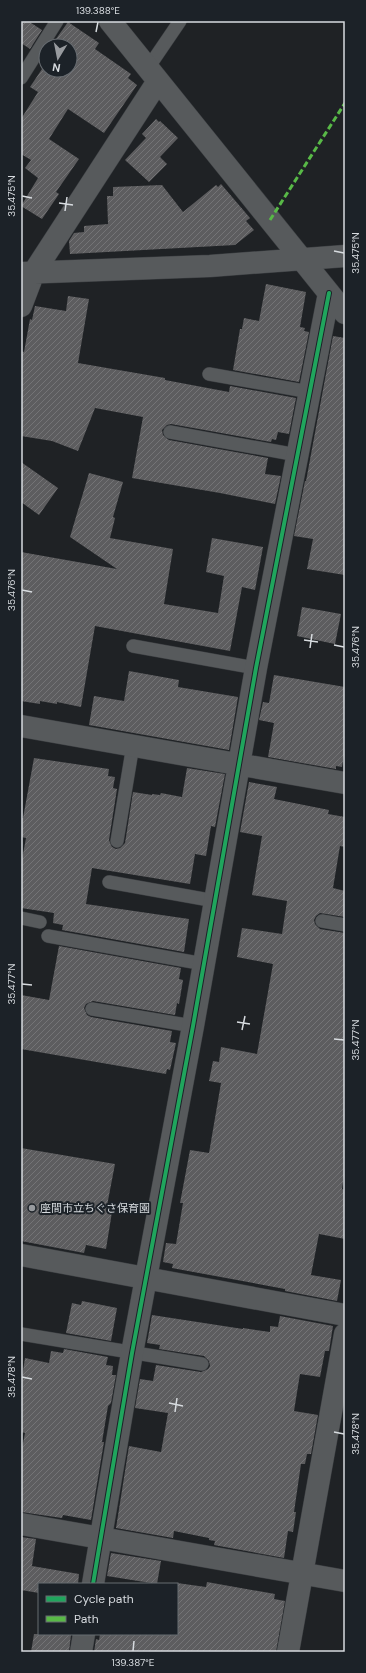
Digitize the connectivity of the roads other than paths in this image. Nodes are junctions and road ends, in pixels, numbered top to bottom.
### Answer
1 (57, 21) edge
2 (110, 21) edge
3 (180, 21) edge
4 (153, 74) junction
5 (21, 78) edge
6 (345, 256) edge
7 (301, 258) junction
8 (28, 273) edge
9 (329, 293) junction
10 (21, 306) edge
11 (345, 313) edge
12 (209, 374) dead end
13 (310, 392) junction
14 (170, 432) dead end
15 (297, 455) junction
16 (133, 646) dead end
17 (256, 668) junction
18 (21, 726) edge
19 (133, 745) junction
20 (239, 764) junction
21 (345, 783) edge
22 (117, 841) dead end
23 (109, 882) dead end
24 (215, 901) junction
25 (21, 918) edge
26 (322, 921) dead end
27 (40, 922) dead end
28 (345, 925) edge
29 (48, 936) dead end
30 (204, 964) junction
31 (92, 1009) dead end
32 (193, 1026) junction
33 (21, 1255) edge
34 (147, 1277) junction
35 (345, 1315) edge
36 (21, 1334) edge
37 (345, 1334) edge
38 (132, 1353) junction
39 (202, 1364) dead end
40 (21, 1524) edge
41 (101, 1538) junction
42 (302, 1573) junction
43 (345, 1581) edge
44 (93, 1583) edge
45 (84, 1635) edge
46 (81, 1652) edge
47 (288, 1652) edge

1 - 5 lane
2 - 4 street
3 - 4 lane
4 - 7 street
4 - 8 street
6 - 7 street
7 - 8 street
7 - 9 street
8 - 10 street
9 - 11 street
9 - 13 street
12 - 13 lane
13 - 15 street
14 - 15 lane
15 - 17 street
16 - 17 lane
17 - 20 street
18 - 19 street
19 - 20 street
19 - 22 lane
20 - 21 street
20 - 24 street
23 - 24 lane
24 - 30 street
25 - 27 lane
26 - 28 lane
29 - 30 lane
30 - 32 street
31 - 32 lane
32 - 34 street
33 - 34 street
34 - 35 street
34 - 38 street
36 - 38 lane
37 - 42 street
38 - 39 lane
38 - 41 street
40 - 41 street
41 - 42 street
41 - 44 street
42 - 43 street
42 - 47 street
45 - 46 street

